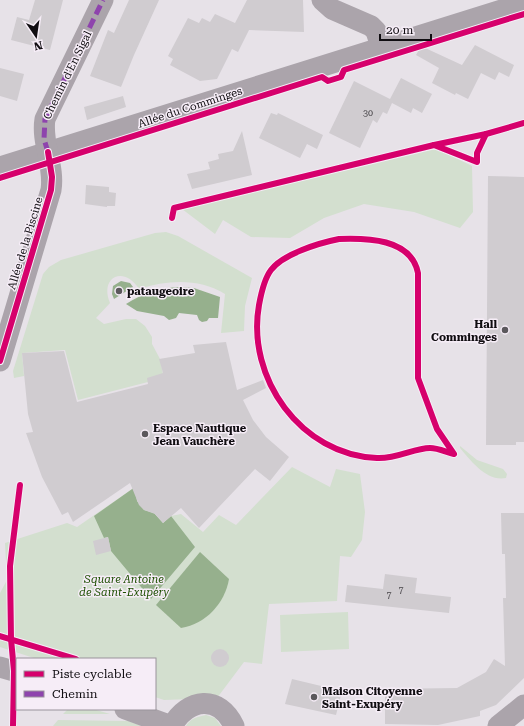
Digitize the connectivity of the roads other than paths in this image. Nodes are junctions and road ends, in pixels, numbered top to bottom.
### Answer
1 (103, 0) edge
2 (322, 0) edge
3 (524, 2) edge
4 (381, 47) junction
5 (49, 158) junction
6 (0, 168) edge
7 (0, 361) edge
8 (0, 667) edge
9 (16, 672) edge
10 (524, 705) edge
11 (128, 710) edge
12 (524, 724) edge
13 (172, 726) edge
14 (234, 726) edge
15 (498, 726) edge
16 (521, 726) edge

1 - 5 street, Chemin d'En Sigal
2 - 4 street
3 - 4 street, Allée du Comminges
4 - 5 street, Allée du Comminges
5 - 6 street, Allée du Comminges
5 - 7 street, Allée de la Piscine
8 - 9 street
10 - 15 street
11 - 13 street
12 - 16 street
13 - 14 street

